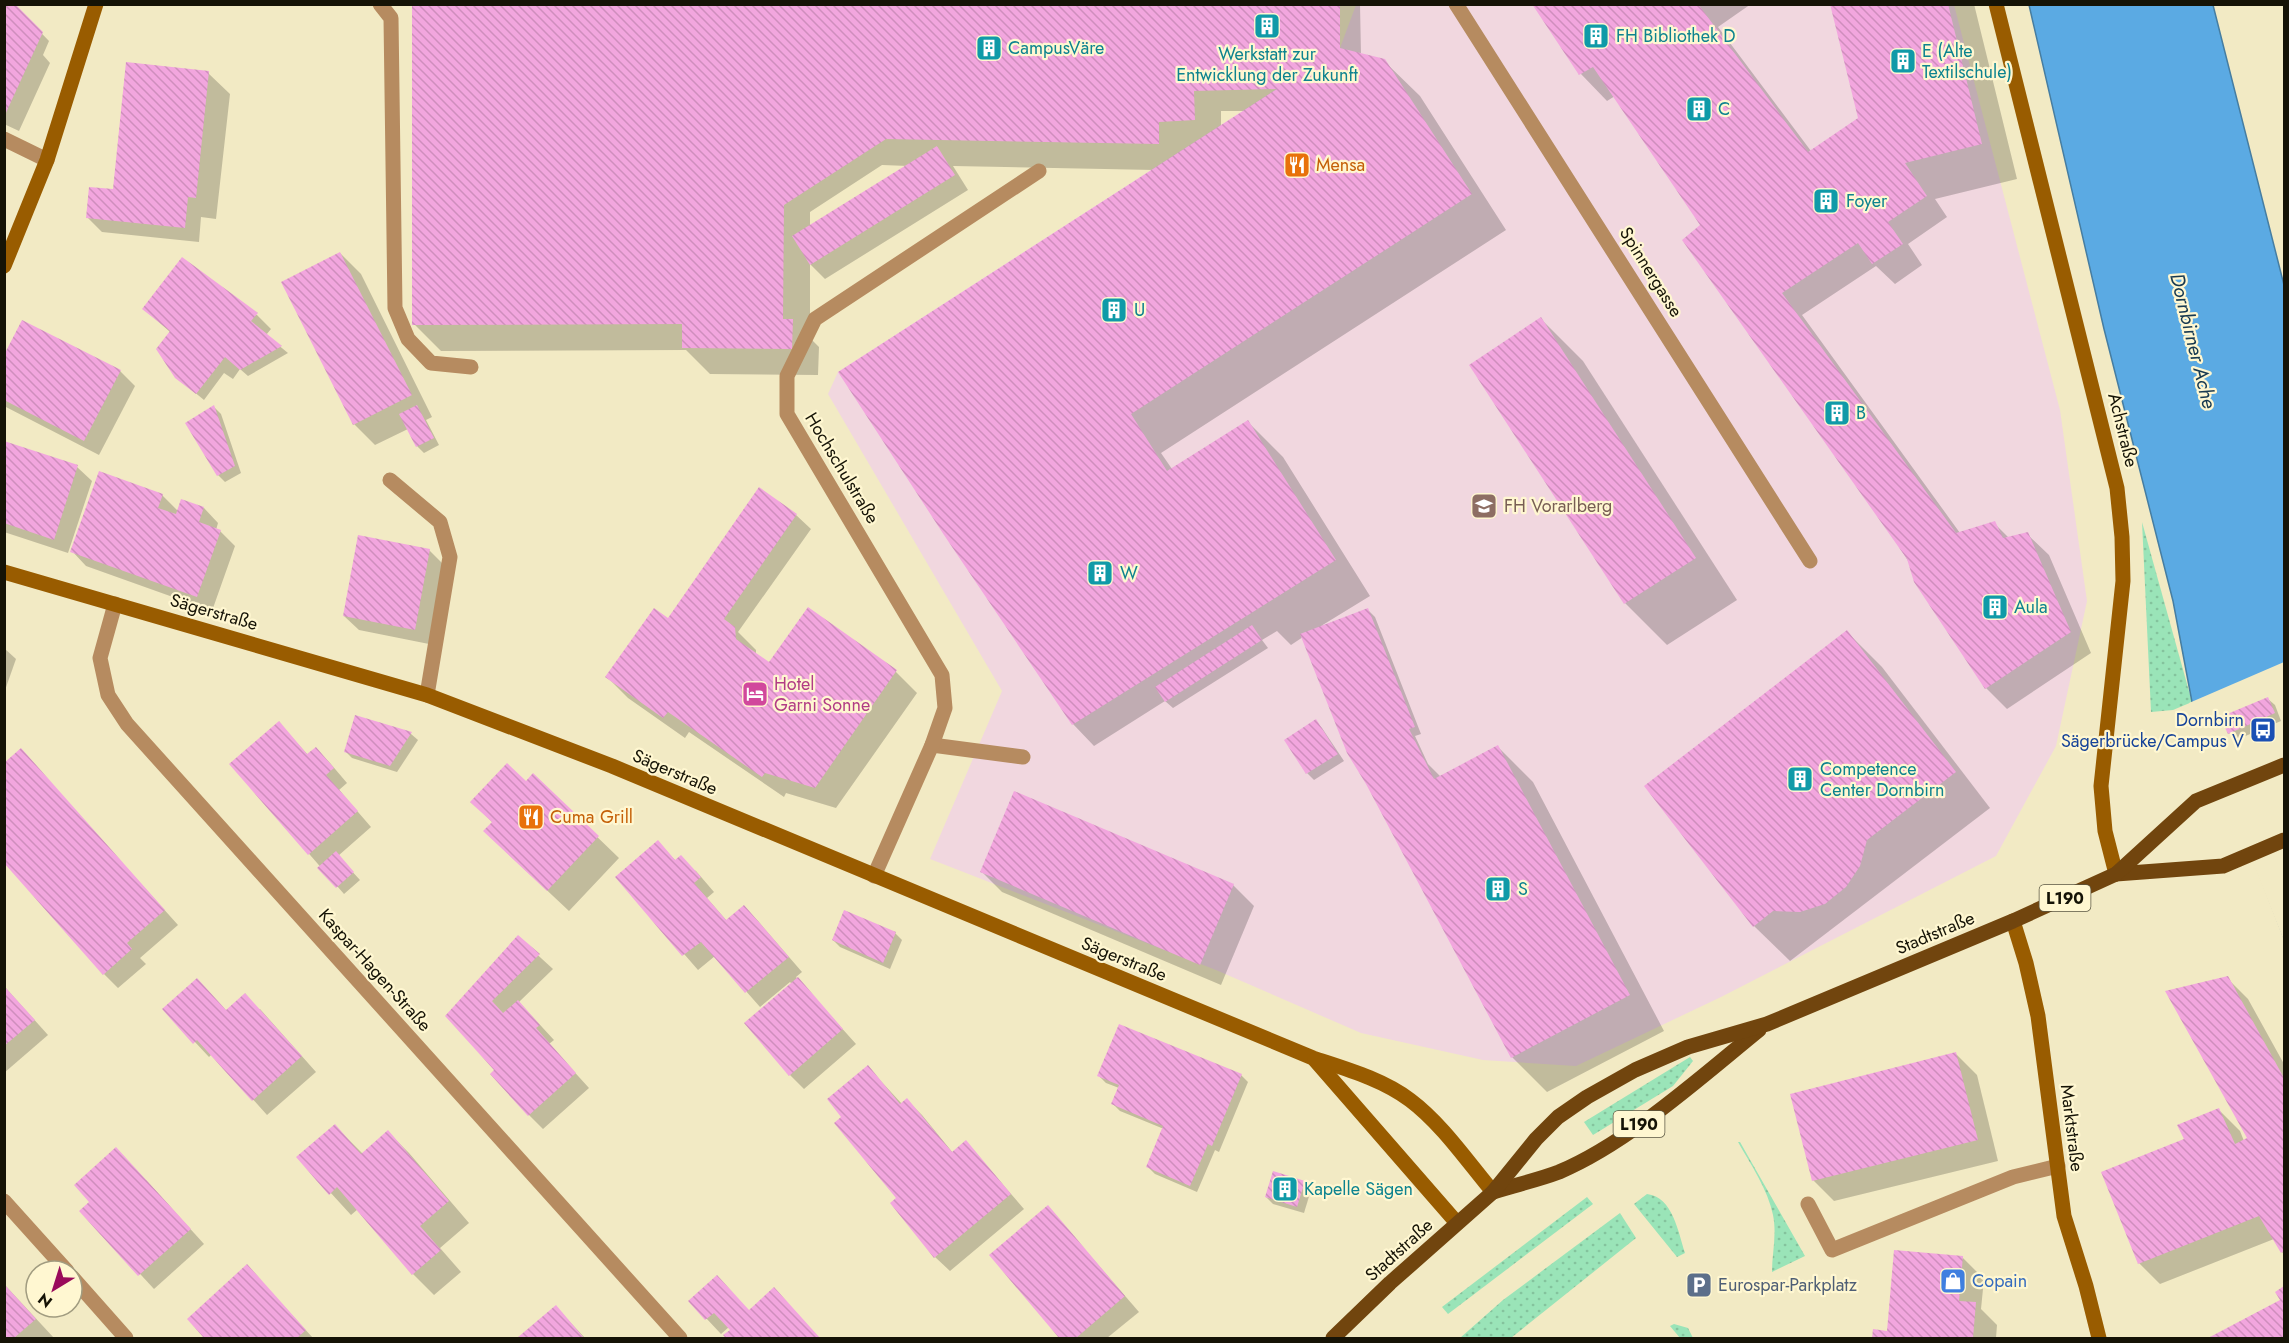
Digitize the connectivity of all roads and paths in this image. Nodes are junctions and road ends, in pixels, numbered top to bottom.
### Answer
1 (96, 4) edge
2 (380, 4) edge
3 (1456, 4) edge
4 (1996, 4) edge
5 (4, 139) edge
6 (47, 160) junction
7 (1039, 171) dead end
8 (4, 266) edge
9 (471, 367) dead end
10 (390, 480) dead end
11 (1810, 561) dead end
12 (4, 572) edge
13 (115, 604) junction
14 (428, 695) junction
15 (932, 745) junction
16 (1023, 757) dead end
17 (2284, 765) edge
18 (2284, 840) edge
19 (2116, 874) junction
20 (874, 876) junction
21 (2013, 921) junction
22 (1767, 1024) junction
23 (1313, 1058) junction
24 (2058, 1166) junction
25 (1493, 1192) junction
26 (4, 1201) edge
27 (1808, 1204) dead end
28 (1457, 1223) junction
29 (56, 1259) edge
30 (84, 1291) edge
31 (126, 1338) edge
32 (680, 1338) edge
33 (1333, 1338) edge
34 (2099, 1338) edge

1 - 6 street
2 - 9 street
3 - 11 street, Spinnergasse
4 - 19 street, Achstraße
5 - 6 street
6 - 8 street
7 - 15 street, Hochschulstraße
10 - 14 street
12 - 13 street, Sägerstraße
13 - 14 street, Sägerstraße
13 - 32 street, Kaspar-Hagen-Straße
14 - 20 street, Sägerstraße
15 - 16 street
15 - 20 street, Hochschulstraße
17 - 19 main road, Stadtstraße / L190
18 - 19 main road, Stadtstraße / L190
19 - 21 main road, Stadtstraße / L190
20 - 23 street, Sägerstraße
21 - 22 main road, Stadtstraße / L190
21 - 24 street, Marktstraße
22 - 25 main road, Stadtstraße / L190
22 - 25 main road, Stadtstraße / L190
23 - 25 street, Sägerstraße
23 - 28 street, Sägerstraße
24 - 27 street
24 - 34 street, Marktstraße
25 - 28 main road, Stadtstraße / L190
26 - 29 street
28 - 33 main road, Stadtstraße / L190
30 - 31 street

